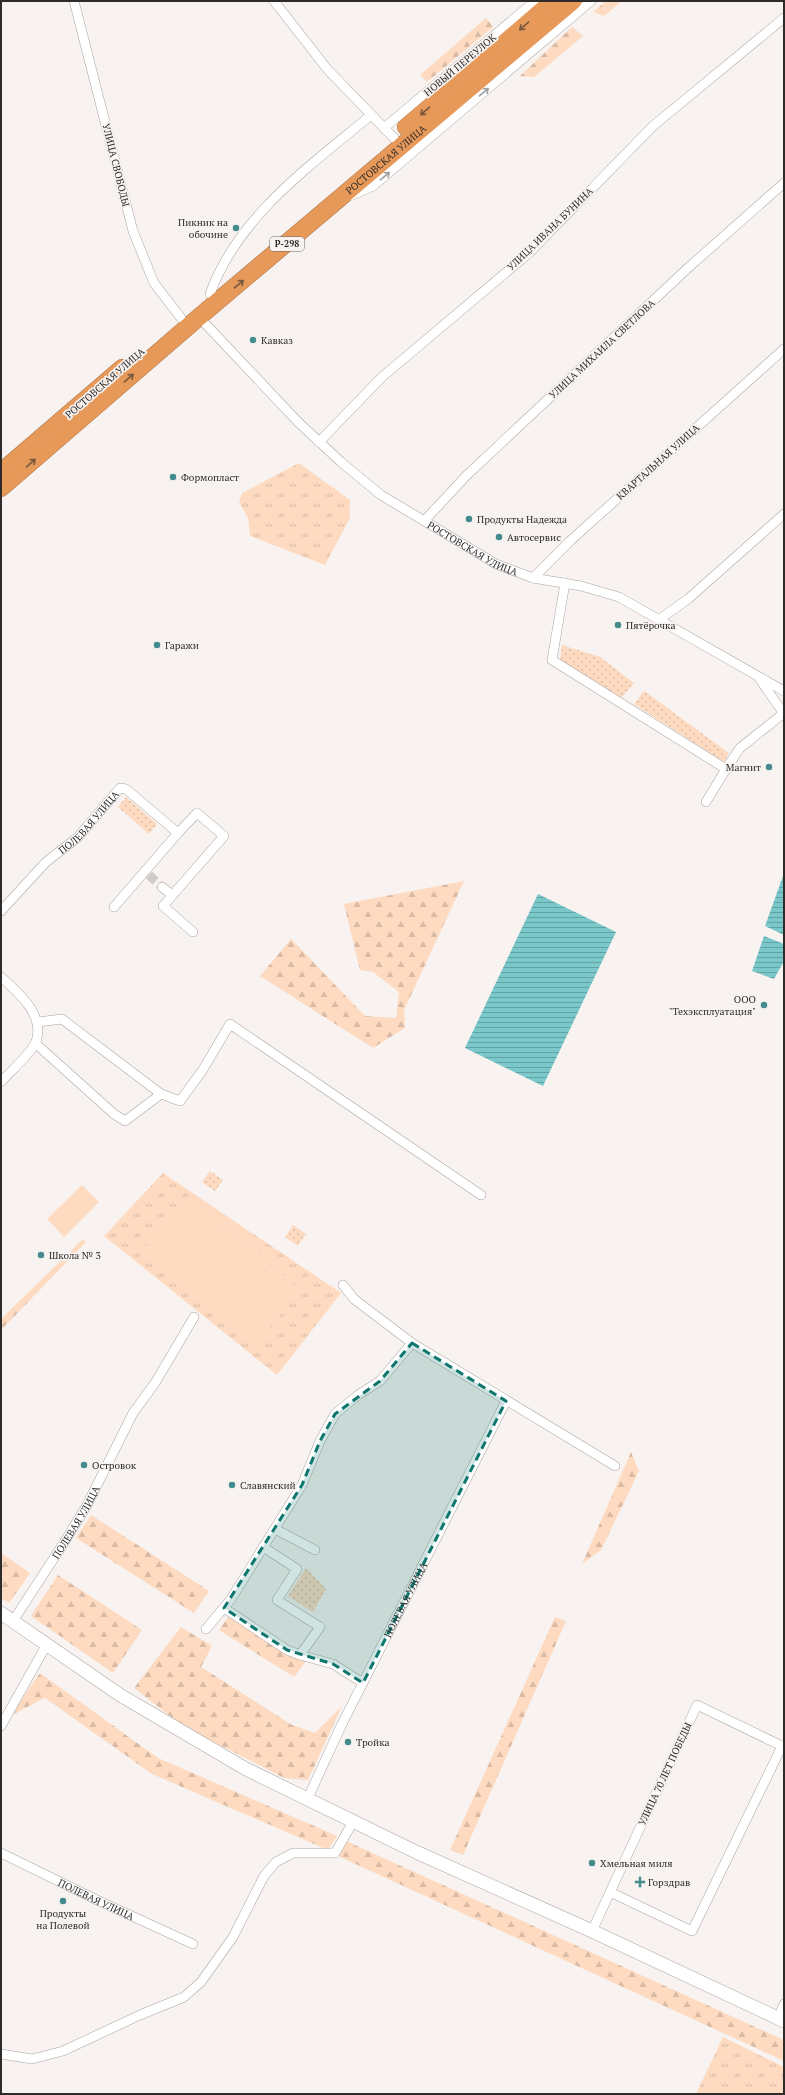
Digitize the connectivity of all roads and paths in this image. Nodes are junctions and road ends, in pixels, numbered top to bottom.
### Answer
1 (74, 1) edge
2 (275, 1) edge
3 (535, 1) edge
4 (553, 1) edge
5 (573, 1) edge
6 (591, 1) edge
7 (784, 18) edge
8 (371, 114) junction
9 (389, 133) junction
10 (784, 183) edge
11 (338, 201) junction
12 (210, 294) junction
13 (199, 317) junction
14 (181, 318) junction
15 (784, 349) edge
16 (319, 442) junction
17 (1, 472) edge
18 (1, 488) edge
19 (784, 514) edge
20 (425, 520) junction
21 (534, 578) junction
22 (564, 583) junction
23 (660, 619) junction
24 (757, 675) junction
25 (784, 691) edge
26 (784, 713) edge
27 (726, 769) junction
28 (706, 802) dead end
29 (178, 833) junction
30 (162, 887) tunnel mouth
31 (172, 895) junction
32 (114, 907) dead end
33 (1, 911) edge
34 (193, 932) dead end
35 (1, 977) edge
36 (38, 1022) junction
37 (36, 1042) junction
38 (1, 1082) edge
39 (161, 1094) junction
40 (481, 1195) dead end
41 (343, 1285) dead end
42 (194, 1317) dead end
43 (412, 1342) junction
44 (506, 1401) junction
45 (615, 1466) dead end
46 (276, 1529) junction
47 (263, 1547) junction
48 (314, 1550) dead end
49 (224, 1608) junction
50 (1, 1613) edge
51 (13, 1621) junction
52 (206, 1629) dead end
53 (47, 1644) junction
54 (300, 1655) junction
55 (363, 1683) junction
56 (1, 1726) edge
57 (783, 1746) edge
58 (307, 1800) junction
59 (353, 1822) junction
60 (1, 1853) edge
61 (610, 1892) junction
62 (592, 1931) junction
63 (193, 1944) dead end
64 (784, 2004) edge
65 (781, 2019) edge
66 (1, 2054) edge

1 - 14 street, УЛИЦА СВОБОДЫ
2 - 8 street
3 - 9 street, НОВЫЙ ПЕРЕУЛОК
4 -> 9 highway, РОСТОВСКАЯ УЛИЦА / Р-298
5 - 11 highway, РОСТОВСКАЯ УЛИЦА / Р-298
11 -> 6 street
7 - 16 street, УЛИЦА ИВАНА БУНИНА
8 - 9 street
8 - 12 street, РОСТОВСКАЯ УЛИЦА
9 - 12 highway, РОСТОВСКАЯ УЛИЦА / Р-298
10 - 20 street, УЛИЦА МИХАИЛА СВЕТЛОВА
13 -> 11 highway, РОСТОВСКАЯ УЛИЦА / Р-298
12 - 14 highway, РОСТОВСКАЯ УЛИЦА / Р-298
13 - 16 street, РОСТОВСКАЯ УЛИЦА
18 -> 13 highway, РОСТОВСКАЯ УЛИЦА / Р-298
14 - 17 highway, РОСТОВСКАЯ УЛИЦА / Р-298
15 - 21 street, КВАРТАЛЬНАЯ УЛИЦА
16 - 20 street, РОСТОВСКАЯ УЛИЦА
19 - 23 street
20 - 21 street, РОСТОВСКАЯ УЛИЦА
21 - 22 street, РОСТОВСКАЯ УЛИЦА
22 - 23 street, РОСТОВСКАЯ УЛИЦА
22 - 27 street
23 - 24 street, РОСТОВСКАЯ УЛИЦА
24 - 25 street
24 - 26 street, РОСТОВСКАЯ УЛИЦА
26 - 27 street
27 - 28 street
29 - 31 street
29 - 32 street
29 - 33 street, ПОЛЕВАЯ УЛИЦА
30 - 31 street
31 - 34 street
35 - 36 street
36 - 37 street
36 - 39 street
37 - 38 street
37 - 39 street
39 - 40 street
41 - 43 street
42 - 51 street, ПОЛЕВАЯ УЛИЦА
43 - 44 street
43 - 46 street
44 - 45 street
44 - 55 street, ПОЛЕВАЯ УЛИЦА
46 - 47 street
46 - 48 street
47 - 49 street
47 - 54 street
49 - 52 street
49 - 54 street
50 - 51 main road
51 - 53 main road
53 - 56 street
53 - 58 main road
54 - 55 street
55 - 58 street, ПОЛЕВАЯ УЛИЦА
57 - 61 street
57 - 61 street, УЛИЦА 70 ЛЕТ ПОБЕДЫ
58 - 59 main road
59 - 62 main road
59 - 66 street
60 - 63 street, ПОЛЕВАЯ УЛИЦА
61 - 62 street, УЛИЦА 70 ЛЕТ ПОБЕДЫ
62 - 65 main road
64 - 65 street

